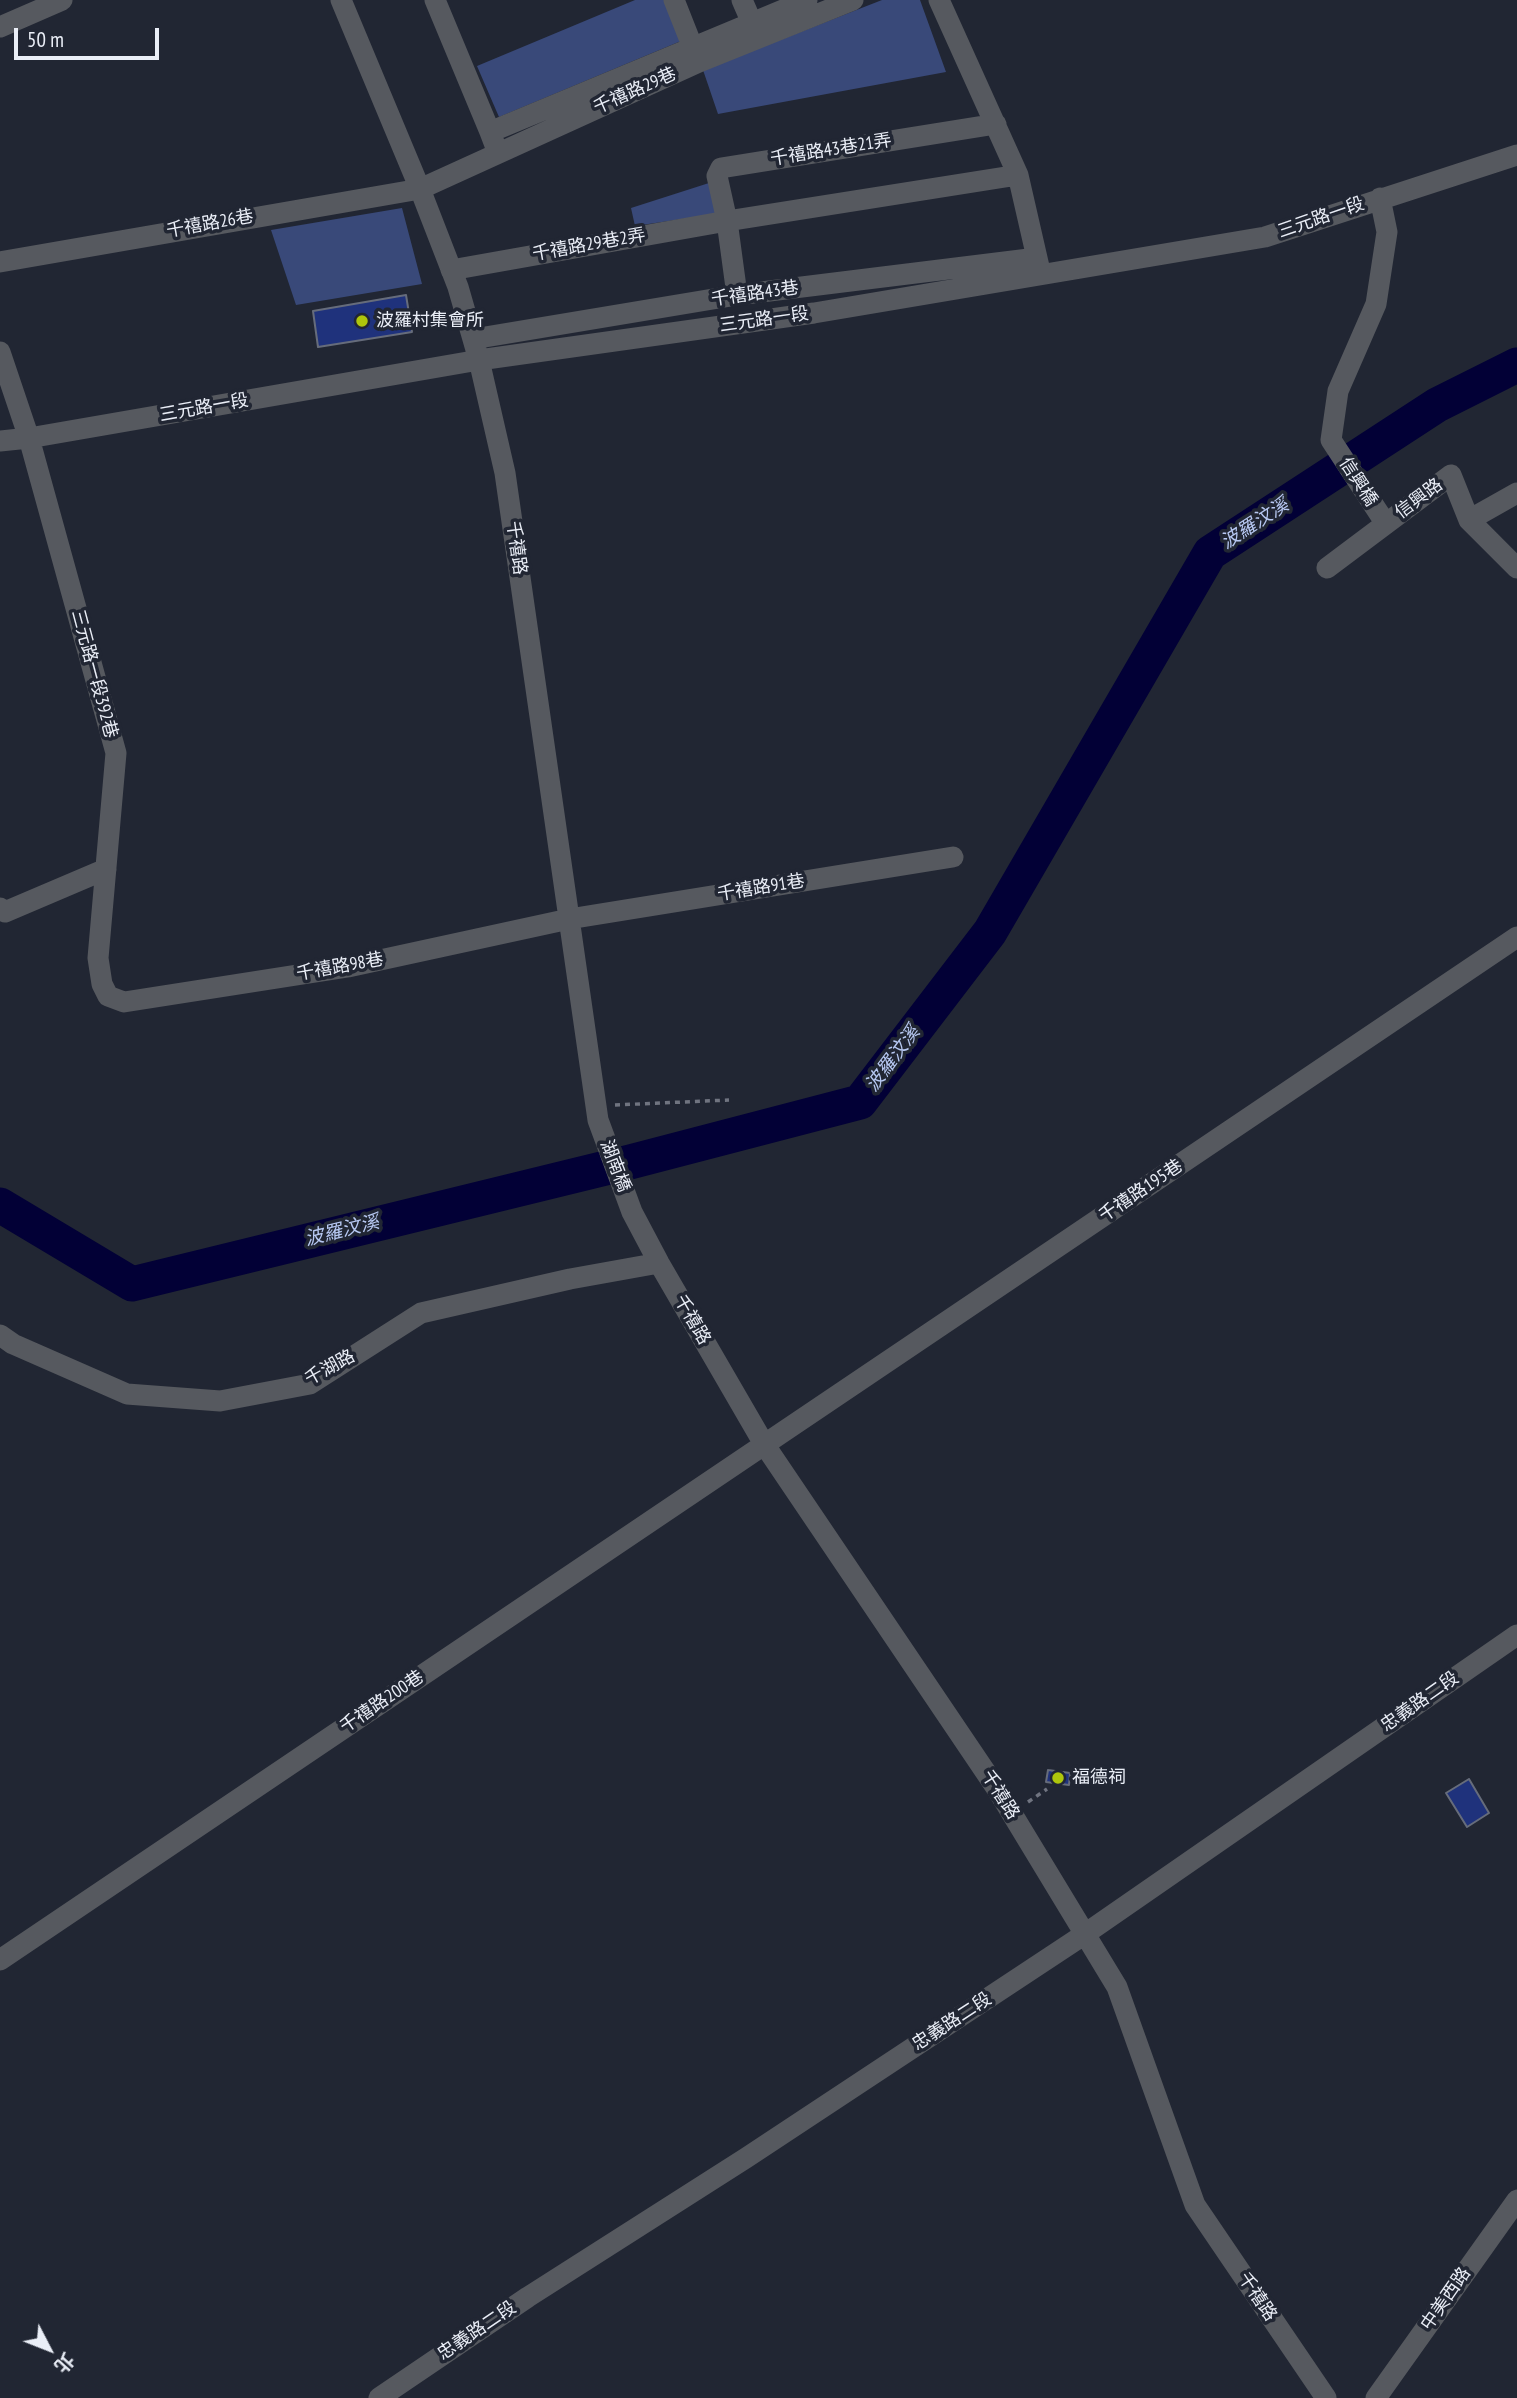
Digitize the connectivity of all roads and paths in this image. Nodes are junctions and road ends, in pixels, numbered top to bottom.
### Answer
1 (62, 0) edge
2 (341, 0) edge
3 (436, 0) edge
4 (674, 0) edge
5 (742, 0) edge
6 (806, 0) edge
7 (853, 0) edge
8 (939, 0) edge
9 (752, 23) junction
10 (0, 27) edge
11 (693, 48) junction
12 (996, 124) junction
13 (490, 132) junction
14 (498, 153) junction
15 (1517, 155) edge
16 (1018, 175) junction
17 (420, 189) junction
18 (1380, 198) junction
19 (727, 221) junction
20 (0, 262) edge
21 (1040, 267) junction
22 (451, 270) junction
23 (737, 295) junction
24 (473, 339) junction
25 (0, 352) edge
26 (479, 360) junction
27 (29, 438) junction
28 (0, 441) edge
29 (1517, 493) edge
30 (1469, 520) junction
31 (1385, 524) junction
32 (1327, 568) dead end
33 (1517, 568) edge
34 (953, 858) dead end
35 (106, 869) junction
36 (0, 908) edge
37 (569, 919) junction
38 (1517, 937) edge
39 (108, 996) joint
40 (729, 1100) dead end
41 (597, 1113) junction
42 (632, 1212) joint
43 (659, 1263) junction
44 (0, 1335) edge
45 (764, 1444) junction
46 (1517, 1634) edge
47 (1085, 1934) junction
48 (0, 1960) edge
49 (1517, 2200) edge
50 (379, 2398) edge
51 (1326, 2398) edge
52 (1376, 2398) edge

1 - 10 street
2 - 17 street, 千禧路
3 - 13 street
4 - 11 street
5 - 9 street
6 - 9 street
7 - 14 street, 千禧路29巷
8 - 12 street
9 - 11 street
11 - 13 street
12 - 16 street
12 - 19 street, 千禧路43巷21弄
13 - 14 street
14 - 17 street, 千禧路29巷
15 - 18 street, 三元路一段
16 - 19 street
16 - 21 street
17 - 20 street, 千禧路26巷
17 - 22 street, 千禧路
18 - 21 street, 三元路一段
18 - 31 street, 信興橋
19 - 22 street, 千禧路29巷2弄
19 - 23 street, 千禧路43巷21弄
21 - 23 street, 千禧路43巷
21 - 26 street, 三元路一段
22 - 24 street, 千禧路
23 - 24 street, 千禧路43巷
24 - 26 street, 千禧路
25 - 27 street, 三元路一段392巷
26 - 27 street, 三元路一段
26 - 37 street, 千禧路
27 - 28 street, 三元路一段
27 - 35 street, 三元路一段392巷
29 - 30 street
30 - 31 street, 信興路
30 - 33 street, 信興路
31 - 32 street, 信興路
34 - 37 street, 千禧路91巷
35 - 36 street
35 - 39 street, 三元路一段392巷
37 - 39 street, 千禧路98巷
37 - 41 street, 千禧路
38 - 45 street, 千禧路195巷
40 - 41 path
41 - 42 street, 湖南橋
42 - 43 street, 千禧路
43 - 44 street, 千湖路
43 - 45 street, 千禧路
45 - 47 street, 千禧路
45 - 48 street, 千禧路200巷
46 - 47 street, 忠義路二段
47 - 50 street, 忠義路二段
47 - 51 street, 千禧路
49 - 52 street, 中美西路

